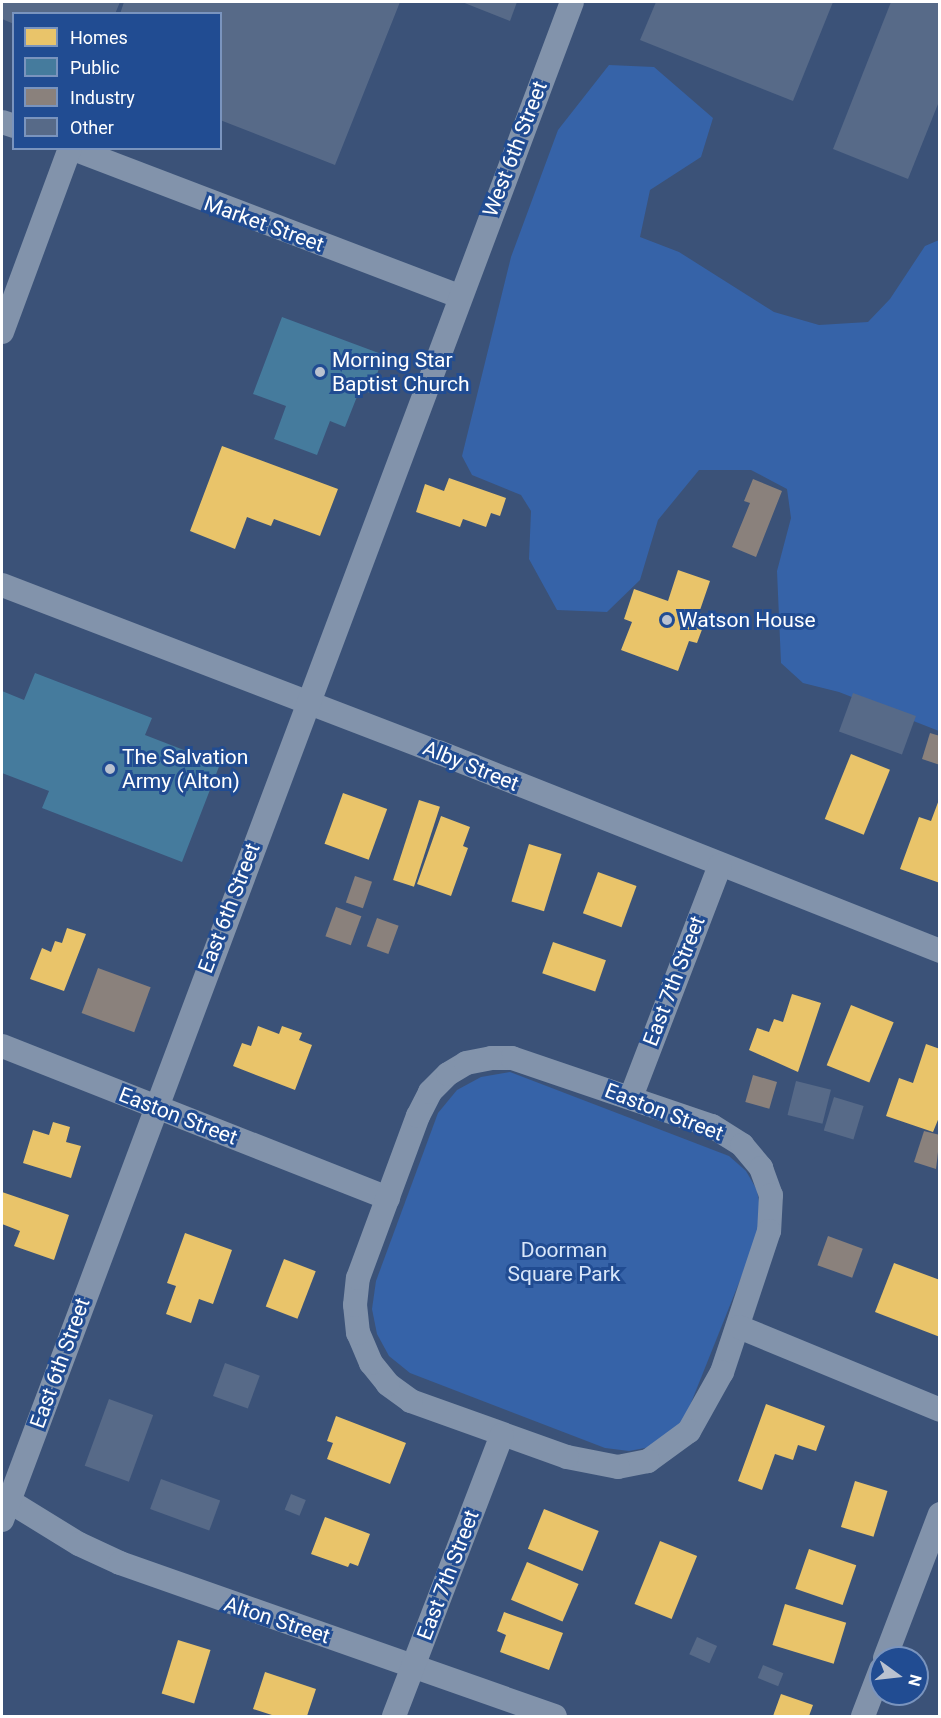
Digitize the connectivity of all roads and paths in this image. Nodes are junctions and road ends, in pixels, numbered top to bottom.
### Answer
1 (572, 2) edge
2 (70, 150) edge
3 (76, 150) edge
4 (459, 296) junction
5 (2, 332) edge
6 (2, 585) edge
7 (306, 704) junction
8 (720, 865) junction
9 (939, 951) edge
10 (2, 1046) edge
11 (631, 1097) junction
12 (155, 1107) junction
13 (388, 1198) junction
14 (739, 1327) junction
15 (939, 1410) edge
16 (502, 1435) junction
17 (5, 1510) edge
18 (939, 1514) edge
19 (890, 1646) edge
20 (414, 1664) junction
21 (869, 1701) edge
22 (394, 1716) edge
23 (555, 1716) edge
24 (863, 1716) edge

1 - 4 street, West 6th Street
2 - 5 street
3 - 4 street, Market Street
4 - 7 street, East 6th Street
6 - 7 street, Alby Street
7 - 8 street, Alby Street
7 - 12 street, East 6th Street
8 - 9 street, Alby Street
8 - 11 street, East 7th Street
10 - 12 street, Easton Street
11 - 13 street, Easton Street
11 - 14 street, Easton Street
12 - 13 street, Easton Street
12 - 17 street, East 6th Street
13 - 16 street
14 - 15 street
14 - 16 street
16 - 20 street, East 7th Street
17 - 20 street, Alton Street
18 - 19 street
20 - 22 street, East 7th Street
20 - 23 street, Alton Street
21 - 24 street

